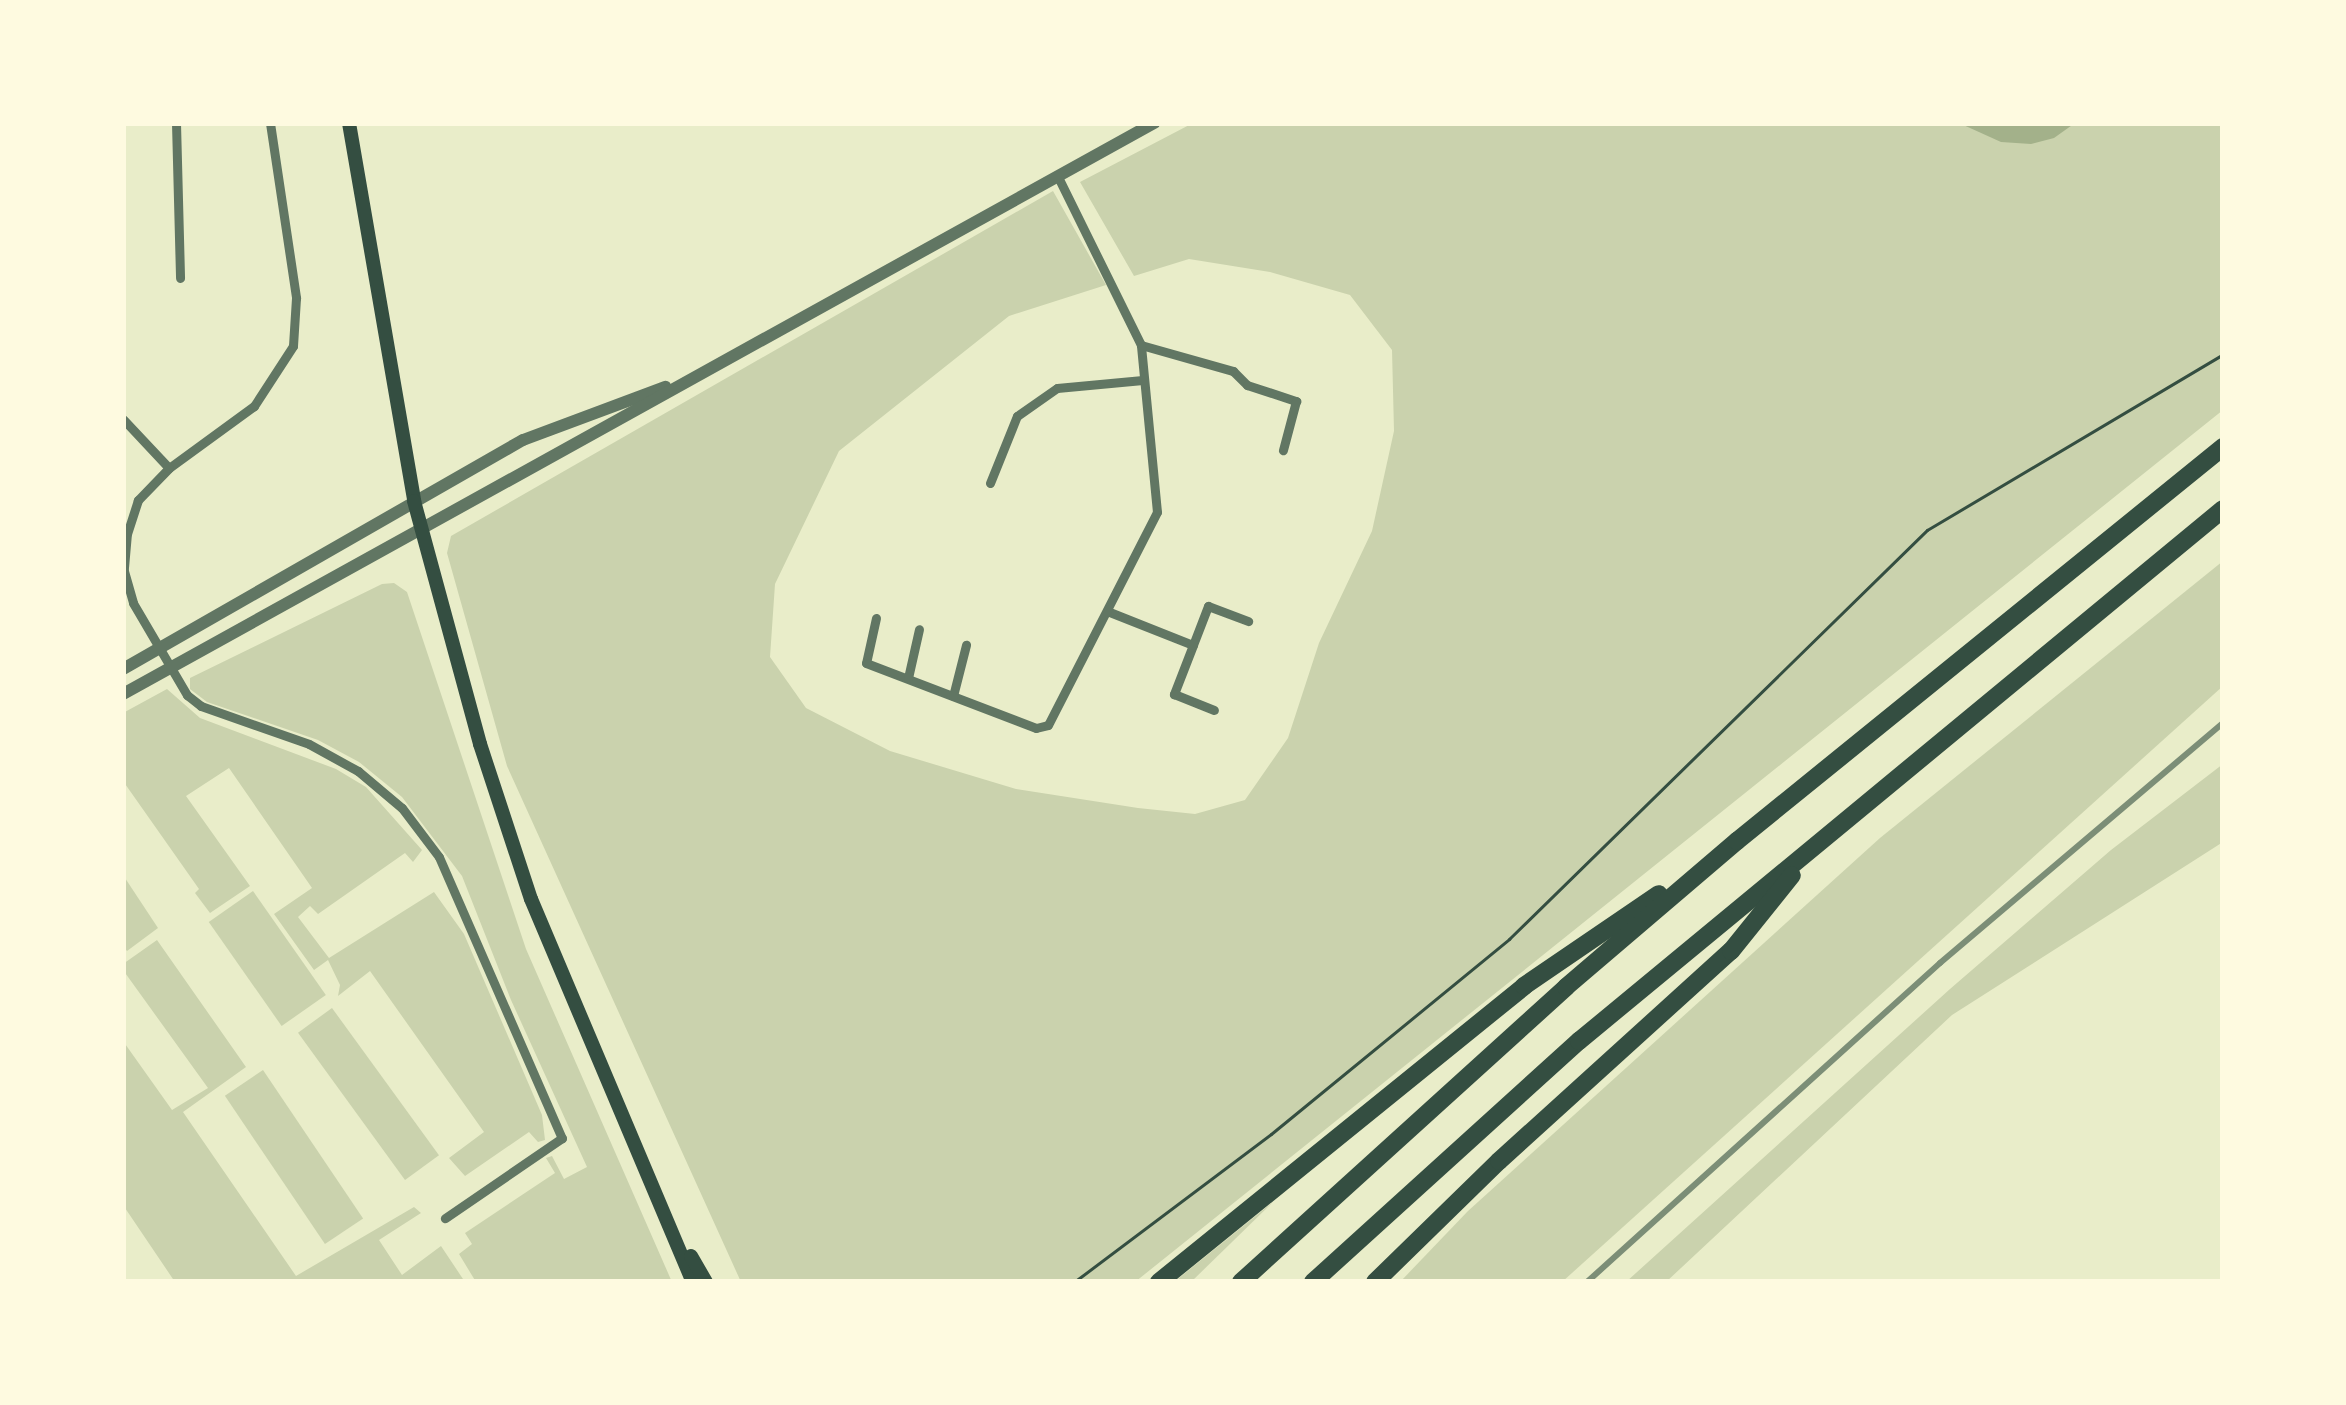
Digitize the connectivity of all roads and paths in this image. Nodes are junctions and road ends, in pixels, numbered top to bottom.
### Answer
1 (176, 123) edge
2 (270, 123) edge
3 (349, 123) edge
4 (1154, 123) edge
5 (1058, 177) junction
6 (180, 278) dead end
7 (1141, 345) junction
8 (2223, 354) edge
9 (1143, 380) junction
10 (677, 384) junction
11 (123, 419) edge
12 (2223, 447) edge
13 (1283, 450) dead end
14 (169, 468) junction
15 (990, 483) dead end
16 (413, 501) junction
17 (2223, 509) edge
18 (421, 529) junction
19 (1107, 611) junction
20 (876, 618) dead end
21 (1248, 621) dead end
22 (920, 629) dead end
23 (966, 645) dead end
24 (1193, 645) junction
25 (156, 646) junction
26 (123, 669) edge
27 (170, 670) junction
28 (908, 678) junction
29 (123, 694) edge
30 (953, 696) junction
31 (1214, 710) dead end
32 (1737, 841) junction
33 (1818, 842) junction
34 (445, 1218) dead end
35 (676, 1231) junction
36 (693, 1282) edge
37 (706, 1282) edge
38 (1074, 1282) edge
39 (1159, 1282) edge
40 (1241, 1282) edge
41 (1312, 1282) edge
42 (1375, 1282) edge

1 - 6 street
2 - 14 street
3 - 16 main road
4 - 5 street
5 - 7 street
5 - 10 street
7 - 9 street
7 - 13 street
8 - 38 path
9 - 15 street
9 - 19 street
10 - 16 street
10 - 18 street
11 - 14 street
12 - 32 highway
14 - 25 street
16 - 18 main road
16 - 25 street
17 - 33 highway
18 - 27 street
18 - 35 main road
19 - 24 street
19 - 30 street
20 - 28 street
21 - 24 street
22 - 28 street
23 - 30 street
24 - 31 street
25 - 26 street
25 - 27 street
27 - 29 street
27 - 34 street
28 - 30 street
32 - 39 highway
32 - 40 highway
33 - 41 highway
33 - 42 highway
35 - 36 main road
35 - 37 main road

